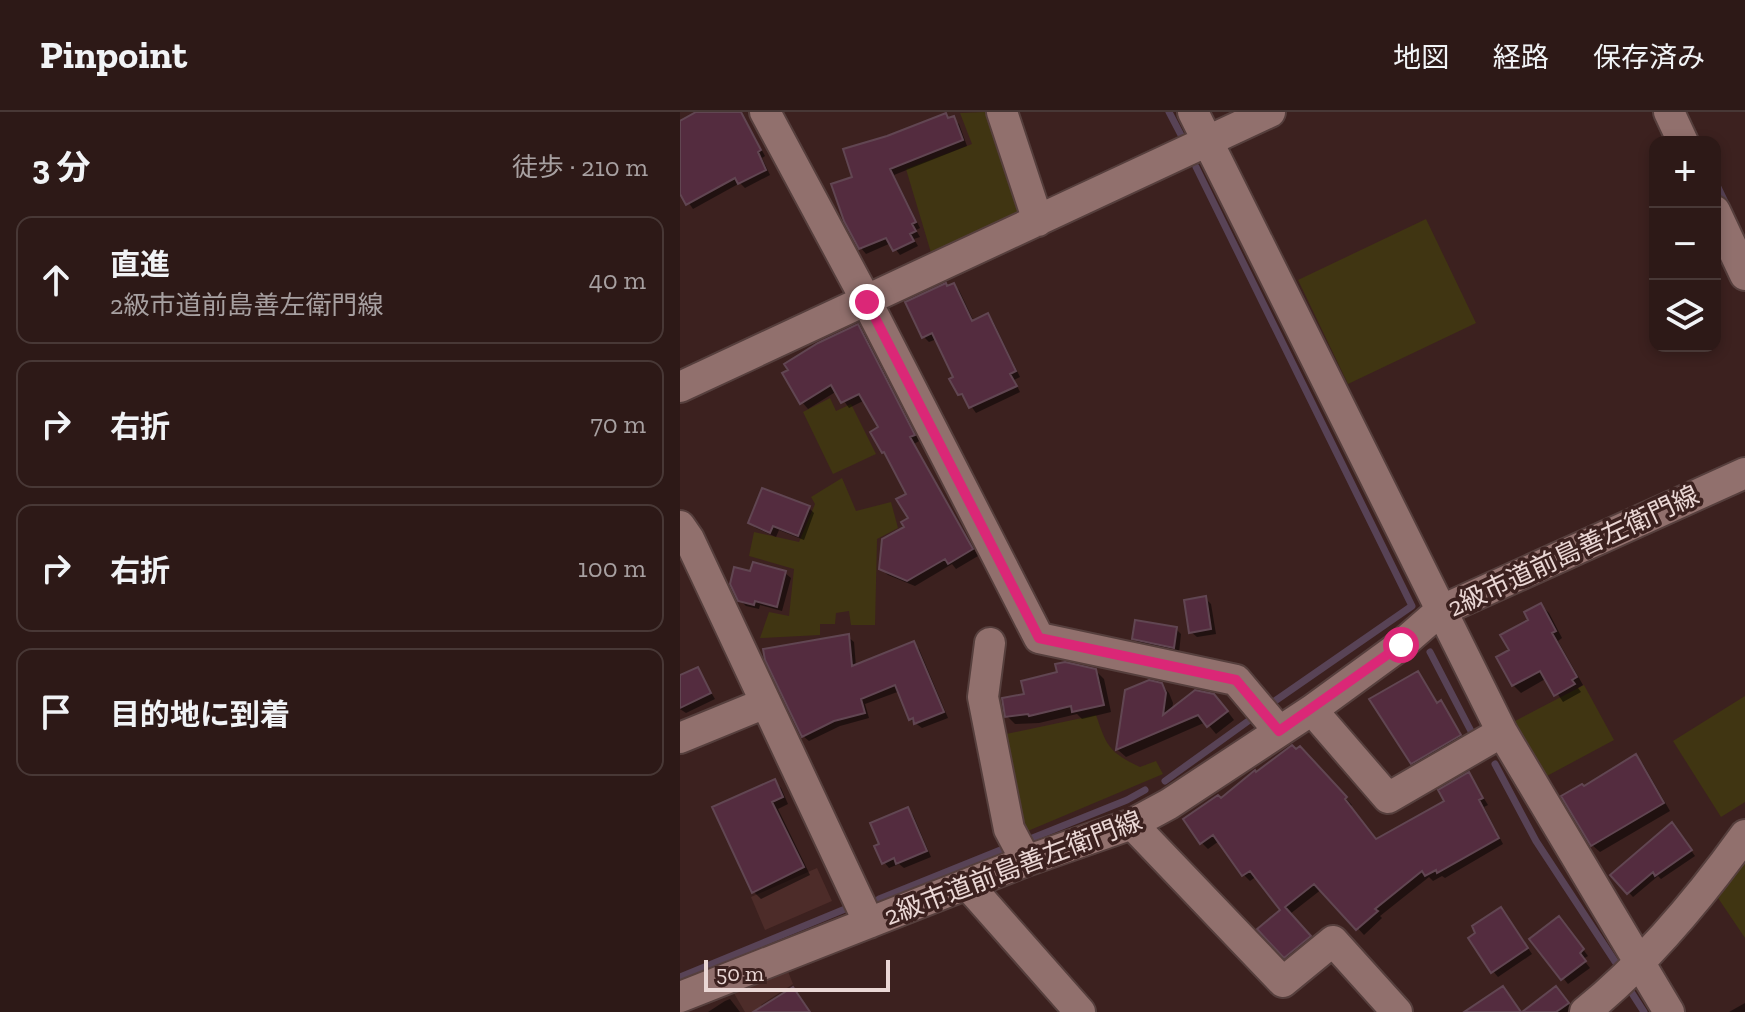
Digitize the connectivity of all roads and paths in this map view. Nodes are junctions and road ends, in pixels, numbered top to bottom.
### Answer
1 (765, 112) edge
2 (1002, 112) edge
3 (1193, 112) edge
4 (1270, 112) edge
5 (1669, 112) edge
6 (1680, 136) edge
7 (1207, 142) junction
8 (1038, 221) junction
9 (1721, 224) edge
10 (1745, 275) edge
11 (867, 302) junction
12 (680, 387) edge
13 (1745, 473) edge
14 (680, 526) edge
15 (1440, 611) junction
16 (990, 643) dead end
17 (765, 703) junction
18 (1312, 710) junction
19 (1279, 731) junction
20 (1502, 732) junction
21 (680, 738) edge
22 (1132, 824) junction
23 (1745, 835) edge
24 (1026, 861) junction
25 (968, 885) junction
26 (869, 923) junction
27 (1639, 963) junction
28 (680, 997) edge
29 (1080, 1012) edge
30 (1397, 1012) edge
31 (1585, 1012) edge
32 (1669, 1012) edge

1 - 11 street
2 - 8 street
3 - 7 street
4 - 7 street
5 - 6 street
7 - 8 street
7 - 15 street
8 - 11 street
9 - 10 street
11 - 12 street
11 - 19 street
13 - 15 street, 2級市道前島善左衛門線
14 - 17 street
15 - 18 street, 2級市道前島善左衛門線
15 - 20 street
16 - 24 street
17 - 21 street
17 - 26 street
18 - 19 street, 2級市道前島善左衛門線
18 - 20 street
19 - 22 street, 2級市道前島善左衛門線
20 - 27 street
22 - 24 street, 2級市道前島善左衛門線
22 - 30 street
23 - 27 street
24 - 25 street, 2級市道前島善左衛門線
25 - 26 street, 2級市道前島善左衛門線
25 - 29 street
26 - 28 street, 2級市道前島善左衛門線
27 - 31 street
27 - 32 street

